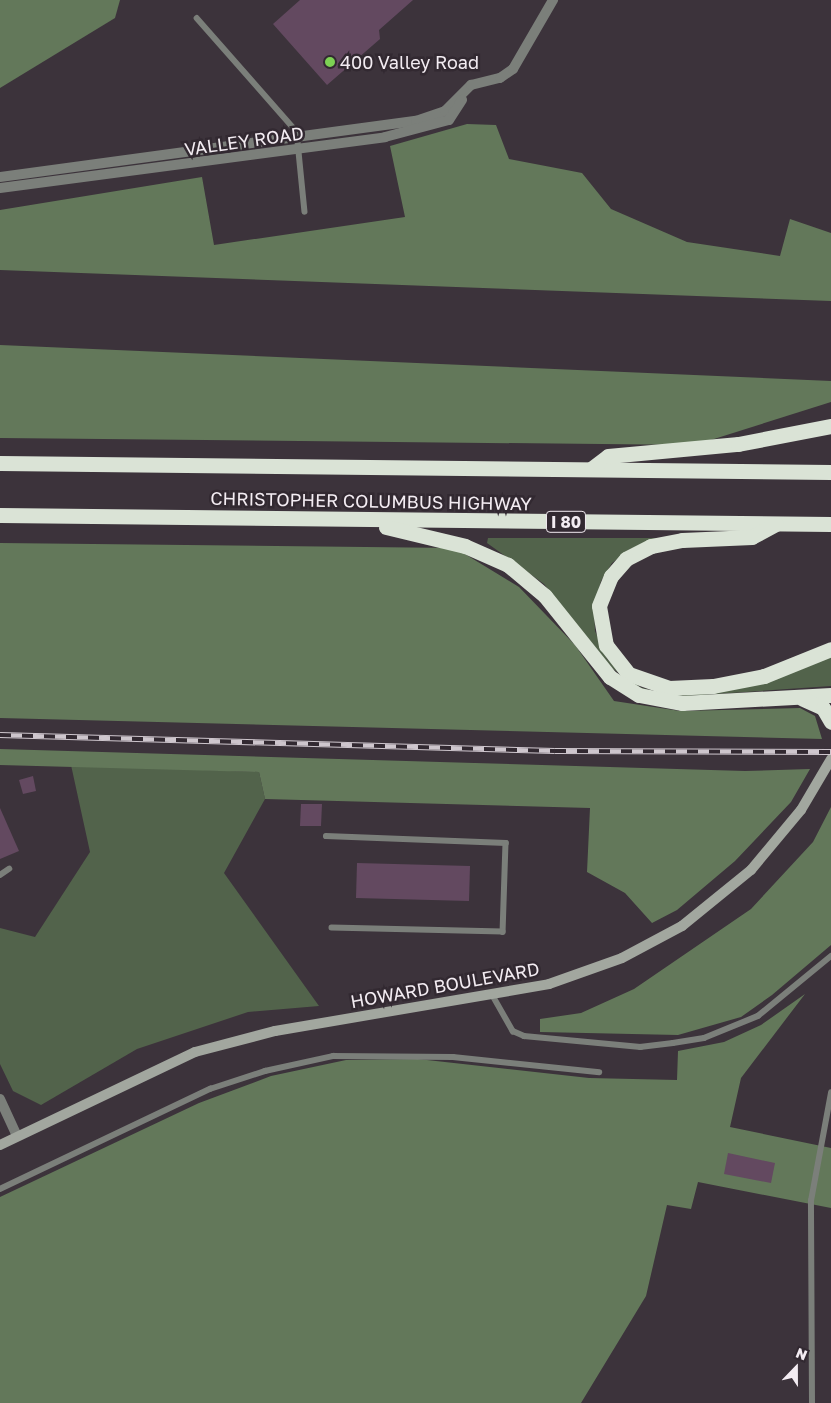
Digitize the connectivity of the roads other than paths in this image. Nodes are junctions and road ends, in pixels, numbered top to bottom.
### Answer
1 (553, 0) edge
2 (197, 18) dead end
3 (300, 145) junction
4 (0, 177) edge
5 (0, 188) edge
6 (305, 212) dead end
7 (831, 426) edge
8 (0, 463) edge
9 (590, 469) junction
10 (831, 472) edge
11 (0, 515) edge
12 (357, 520) junction
13 (776, 524) junction
14 (831, 524) edge
15 (831, 649) edge
16 (797, 696) junction
17 (831, 696) edge
18 (831, 722) edge
19 (831, 759) edge
20 (326, 836) dead end
21 (9, 869) dead end
22 (0, 875) edge
23 (332, 928) dead end
24 (831, 956) edge
25 (492, 994) junction
26 (599, 1072) dead end
27 (831, 1093) edge
28 (0, 1099) edge
29 (17, 1136) junction
30 (0, 1145) edge
31 (0, 1189) edge
32 (812, 1403) edge

1 - 3 street, VALLEY ROAD
2 - 3 lane
3 - 4 street, VALLEY ROAD
3 - 5 street, VALLEY ROAD
3 - 6 lane
7 - 9 highway
8 - 9 highway, CHRISTOPHER COLUMBUS HIGHWAY
9 - 10 highway, CHRISTOPHER COLUMBUS HIGHWAY
11 - 12 highway, CHRISTOPHER COLUMBUS HIGHWAY / I 80
12 - 13 highway, CHRISTOPHER COLUMBUS HIGHWAY / I 80
12 - 16 highway
13 - 14 highway, CHRISTOPHER COLUMBUS HIGHWAY / I 80
13 - 15 highway
16 - 17 highway
16 - 18 highway
19 - 25 main road, HOWARD BOULEVARD
20 - 23 lane
21 - 22 lane
24 - 25 lane
25 - 29 main road, HOWARD BOULEVARD
26 - 31 lane
27 - 32 lane
28 - 29 street
29 - 30 main road, HOWARD BOULEVARD

